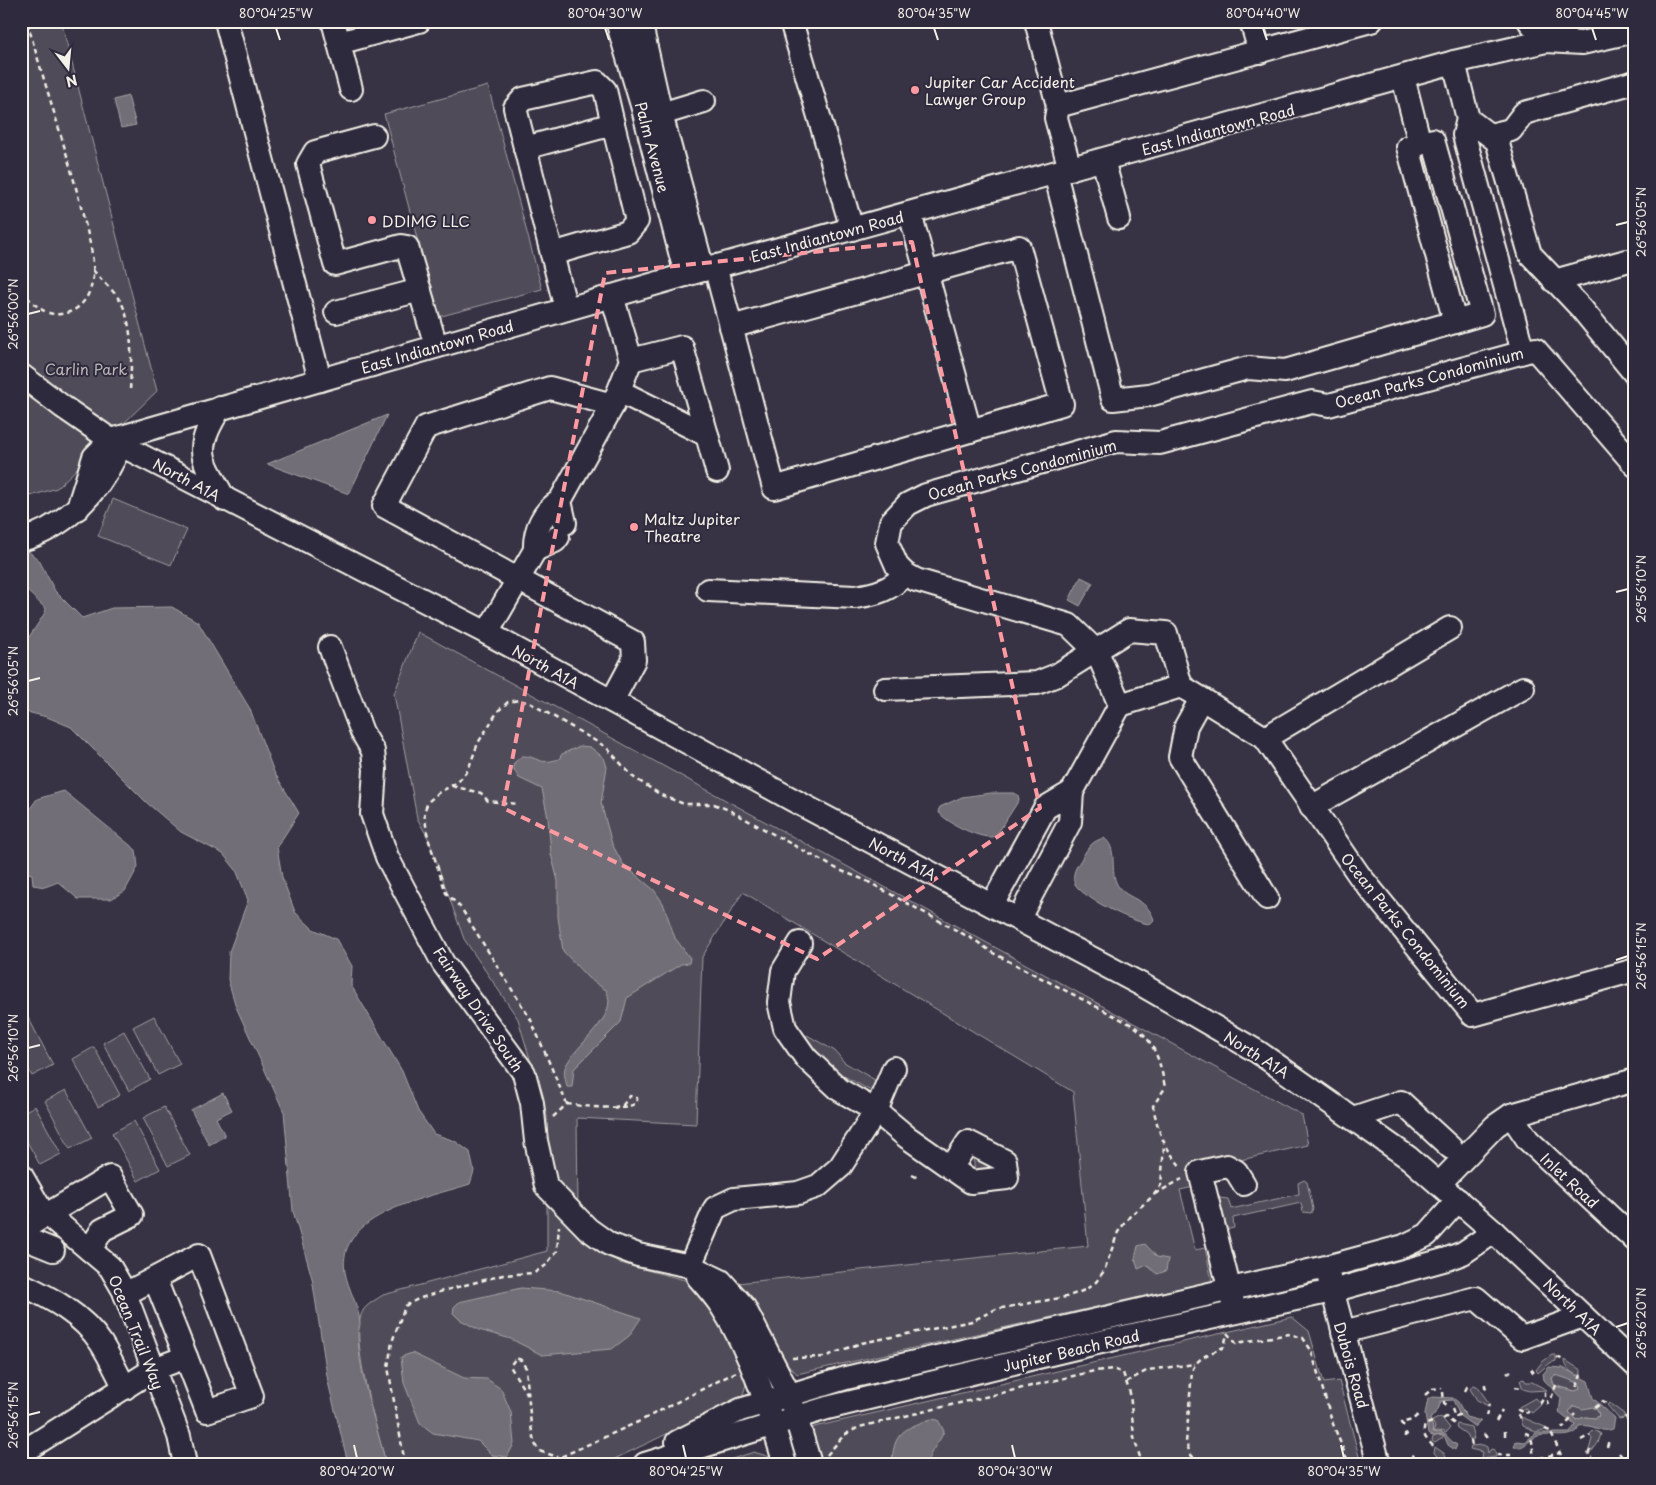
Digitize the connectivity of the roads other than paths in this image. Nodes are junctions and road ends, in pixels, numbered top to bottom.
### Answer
1 (226, 21) edge
2 (333, 21) edge
3 (419, 21) edge
4 (617, 21) edge
5 (636, 21) edge
6 (791, 21) edge
7 (1036, 21) edge
8 (1251, 21) edge
9 (1370, 21) edge
10 (1529, 21) edge
11 (1570, 21) edge
12 (1547, 31) edge
13 (1635, 31) edge
14 (339, 44) junction
15 (1260, 52) junction
16 (1454, 62) junction
17 (1403, 77) junction
18 (1635, 82) edge
19 (351, 89) dead end
20 (704, 101) dead end
21 (1058, 106) junction
22 (661, 114) junction
23 (1468, 118) junction
24 (613, 124) junction
25 (1490, 135) junction
26 (374, 136) dead end
27 (525, 148) junction
28 (1103, 160) junction
29 (1063, 171) junction
30 (910, 213) junction
31 (1119, 218) dead end
32 (852, 229) junction
33 (552, 254) junction
34 (1626, 261) dead end
35 (702, 270) junction
36 (926, 272) junction
37 (1554, 281) junction
38 (420, 290) junction
39 (612, 296) junction
40 (566, 309) junction
41 (336, 312) dead end
42 (731, 327) junction
43 (436, 346) junction
44 (1523, 352) junction
45 (631, 360) junction
46 (1635, 374) edge
47 (21, 375) edge
48 (320, 380) junction
49 (616, 398) junction
50 (220, 408) junction
51 (970, 431) junction
52 (707, 435) junction
53 (111, 440) junction
54 (1635, 464) edge
55 (717, 471) dead end
56 (226, 500) junction
57 (560, 501) junction
58 (23, 540) edge
59 (535, 550) junction
60 (905, 574) junction
61 (518, 578) junction
62 (708, 590) dead end
63 (1450, 628) dead end
64 (487, 634) junction
65 (330, 647) dead end
66 (1097, 652) junction
67 (1181, 686) junction
68 (1523, 688) dead end
69 (886, 689) dead end
70 (1202, 698) junction
71 (612, 701) junction
72 (1120, 705) junction
73 (1265, 738) junction
74 (1072, 792) junction
75 (1311, 807) junction
76 (1267, 898) dead end
77 (992, 905) junction
78 (1019, 918) junction
79 (800, 943) dead end
80 (1635, 970) edge
81 (894, 1068) dead end
82 (1635, 1080) edge
83 (876, 1110) junction
84 (1511, 1115) junction
85 (1354, 1118) junction
86 (1433, 1132) junction
87 (1451, 1148) dead end
88 (1409, 1158) junction
89 (951, 1168) dead end
90 (21, 1175) edge
91 (1244, 1184) dead end
92 (1439, 1184) junction
93 (1458, 1200) junction
94 (47, 1214) junction
95 (1626, 1221) edge
96 (21, 1230) edge
97 (1494, 1232) junction
98 (21, 1237) edge
99 (1635, 1240) edge
100 (53, 1250) dead end
101 (90, 1250) junction
102 (690, 1266) junction
103 (1326, 1267) junction
104 (154, 1279) junction
105 (21, 1284) edge
106 (1229, 1289) junction
107 (1332, 1291) junction
108 (125, 1294) junction
109 (1236, 1313) junction
110 (1583, 1316) junction
111 (1343, 1332) junction
112 (186, 1357) junction
113 (1635, 1365) edge
114 (763, 1366) junction
115 (154, 1370) junction
116 (125, 1388) junction
117 (789, 1394) junction
118 (764, 1401) junction
119 (796, 1416) junction
120 (772, 1423) junction
121 (21, 1453) edge
122 (818, 1460) edge
123 (185, 1464) edge
124 (635, 1464) edge
125 (645, 1464) edge
126 (785, 1464) edge
127 (1379, 1464) edge

1 - 48 street
2 - 14 street
3 - 14 street
4 - 35 street, Palm Avenue
5 - 22 street, Palm Avenue
6 - 32 street
7 - 21 street
8 - 15 street
9 - 15 street
10 - 12 street
11 - 12 street, East Indiantown Road
12 - 13 street, East Indiantown Road
12 - 16 street, East Indiantown Road
14 - 19 street
15 - 21 street
16 - 17 street, East Indiantown Road
16 - 23 street
17 - 28 street, East Indiantown Road
17 - 29 street
18 - 25 street
20 - 22 street
21 - 29 street
22 - 35 street, Palm Avenue
23 - 25 street
23 - 44 street
24 - 27 street
24 - 27 street
24 - 33 street
25 - 37 street
26 - 38 street
27 - 33 street
28 - 29 street, East Indiantown Road
28 - 31 street
29 - 30 street, East Indiantown Road
30 - 32 street, East Indiantown Road
30 - 36 street
32 - 35 street, East Indiantown Road
33 - 40 street
34 - 37 street
35 - 39 street, East Indiantown Road
35 - 42 street
36 - 42 street
36 - 51 street
36 - 51 street
37 - 46 street
38 - 41 street
38 - 43 street
39 - 40 street, East Indiantown Road
39 - 45 street
40 - 43 street, East Indiantown Road
42 - 51 street
43 - 48 street, East Indiantown Road
44 - 54 street, Ocean Parks Condominium
44 - 60 street, Ocean Parks Condominium
45 - 49 street
45 - 52 street
47 - 53 street, North A1A
48 - 50 street, East Indiantown Road
49 - 52 street
49 - 57 street
49 - 61 street
50 - 53 street, East Indiantown Road
50 - 56 street
52 - 55 street
53 - 56 street, North A1A
53 - 58 street
56 - 64 street, North A1A
57 - 59 street
57 - 59 street
59 - 61 street
60 - 62 street
60 - 66 street
61 - 64 street
61 - 71 street
63 - 73 street
64 - 71 street, North A1A
65 - 102 street, Fairway Drive South
66 - 67 street
66 - 69 street
66 - 72 street
67 - 70 street, Ocean Parks Condominium
67 - 72 street
68 - 75 street
70 - 73 street, Ocean Parks Condominium
70 - 76 street
71 - 77 street, North A1A
72 - 74 street
73 - 75 street, Ocean Parks Condominium
74 - 77 street
74 - 78 street
75 - 80 street, Ocean Parks Condominium
77 - 78 street, North A1A
78 - 85 street, North A1A
79 - 83 street
81 - 83 street
82 - 84 street
83 - 89 street
83 - 102 street
84 - 92 street
84 - 95 street, Inlet Road
85 - 86 street
85 - 88 street, North A1A
86 - 87 street
86 - 88 street
88 - 92 street, North A1A
90 - 94 street, Ocean Trail Way
91 - 106 street
92 - 93 street, North A1A
93 - 97 street, North A1A
93 - 103 street, Jupiter Beach Road
94 - 96 street
94 - 101 street, Ocean Trail Way
94 - 101 street
95 - 99 street, Inlet Road
97 - 107 street, Jupiter Beach Road
97 - 110 street, North A1A
98 - 100 street
101 - 108 street, Ocean Trail Way
102 - 114 street, Fairway Drive South
103 - 106 street, Jupiter Beach Road
103 - 107 street, Dubois Road
104 - 108 street
104 - 112 street
104 - 112 street
105 - 116 street
106 - 109 street
106 - 117 street, Jupiter Beach Road
107 - 109 street, Jupiter Beach Road
107 - 111 street, Dubois Road
108 - 115 street, Ocean Trail Way
109 - 119 street, Jupiter Beach Road
110 - 111 street
110 - 113 street, North A1A
111 - 127 street, Dubois Road
112 - 115 street
114 - 117 street
114 - 118 street
115 - 116 street
115 - 123 street, Ocean Trail Way
116 - 121 street
117 - 118 street, Jupiter Beach Road
117 - 119 street
118 - 120 street
118 - 124 street, Jupiter Beach Road
119 - 120 street, Jupiter Beach Road
119 - 122 street
120 - 125 street, Jupiter Beach Road
120 - 126 street

